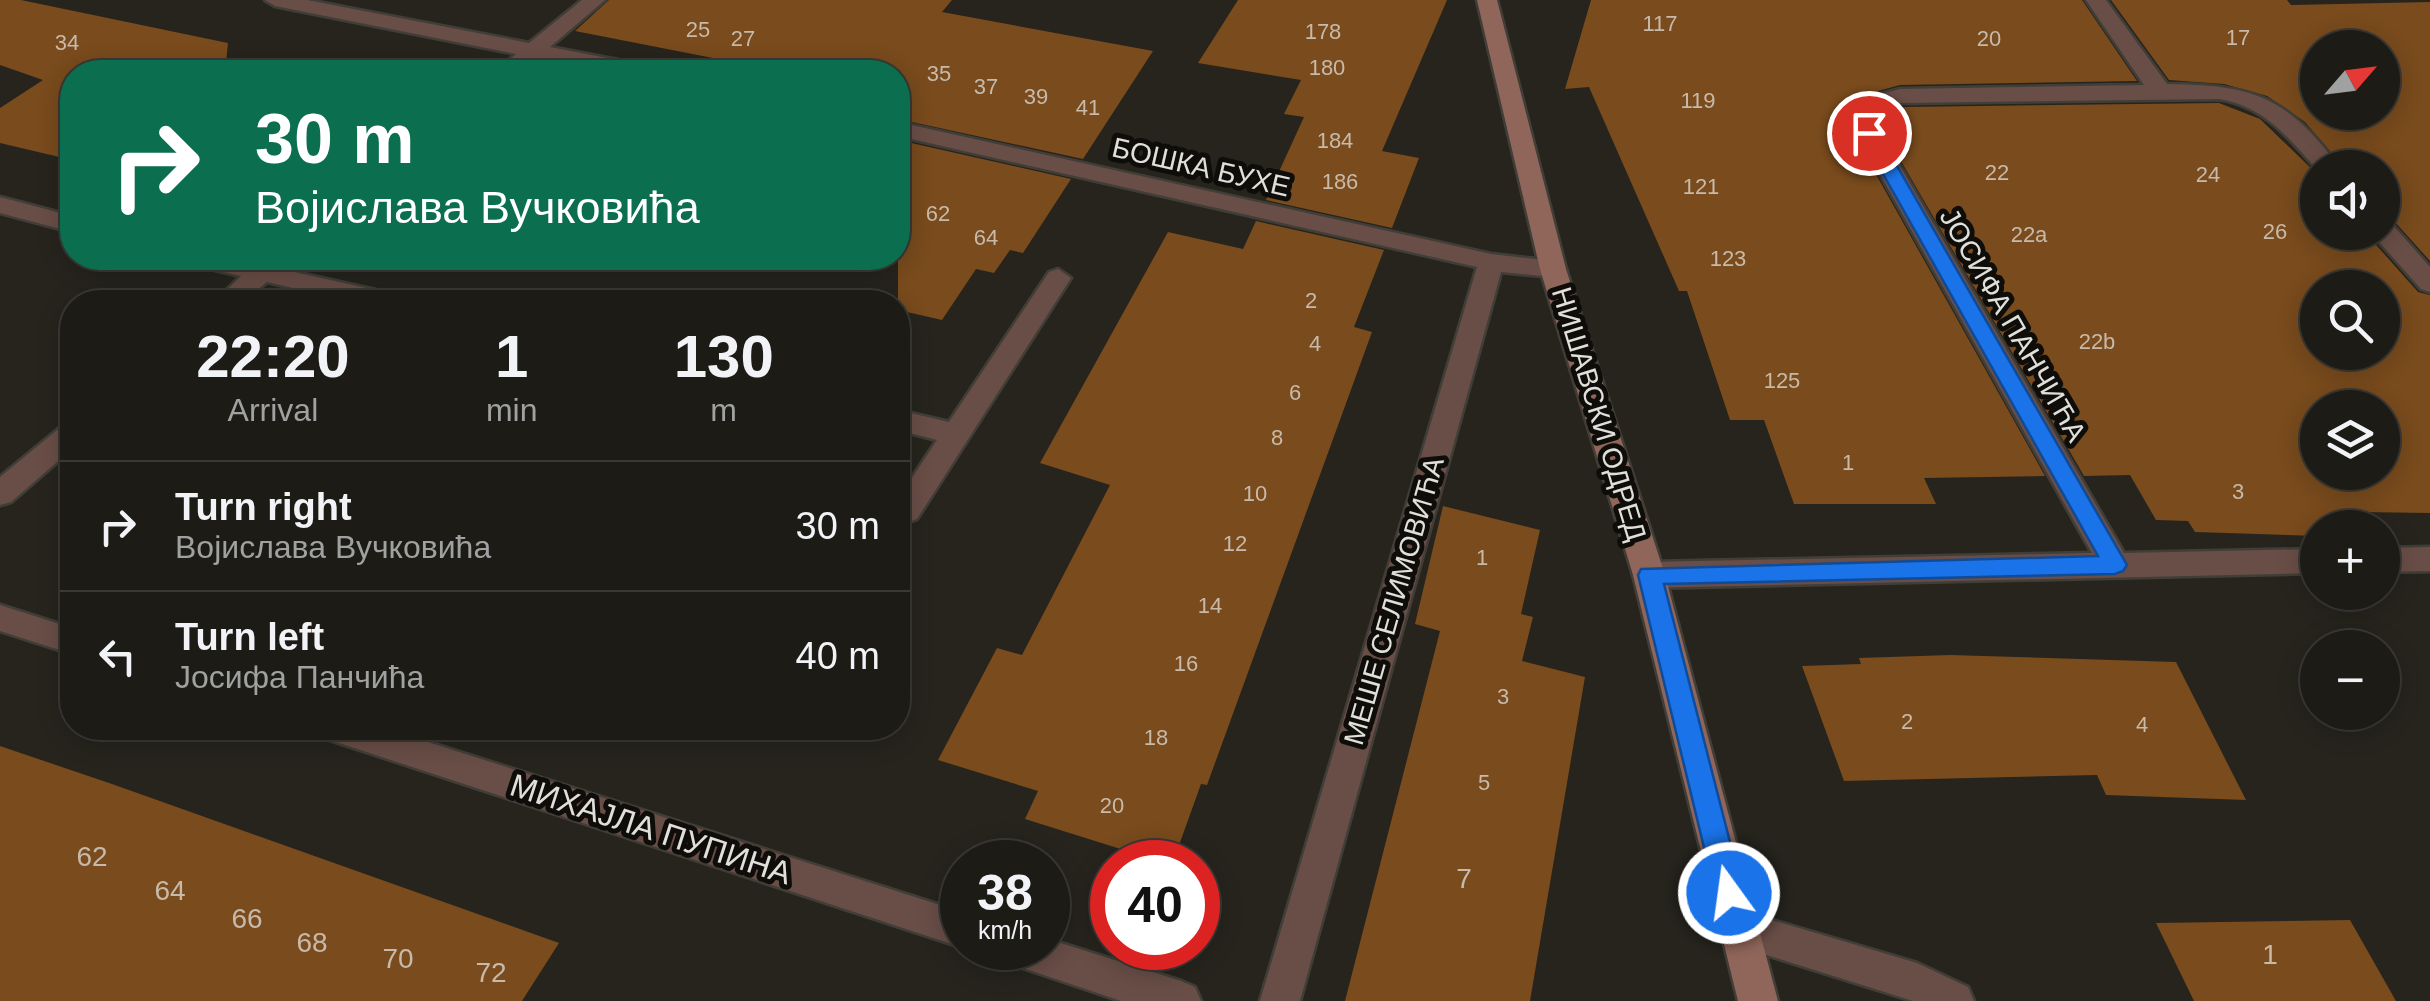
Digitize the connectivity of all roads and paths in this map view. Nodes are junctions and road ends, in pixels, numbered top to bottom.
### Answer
1 (275, 0) edge
2 (563, 0) edge
3 (1487, 0) edge
4 (2096, 0) edge
5 (592, 2) edge
6 (536, 48) junction
7 (521, 60) edge
8 (590, 60) edge
9 (2160, 91) junction
10 (910, 132) edge
11 (2312, 150) edge
12 (0, 205) edge
13 (60, 221) edge
14 (2400, 249) edge
15 (1490, 262) junction
16 (1553, 269) junction
17 (265, 270) edge
18 (283, 270) edge
19 (1058, 278) dead end
20 (2430, 283) edge
21 (241, 290) edge
22 (349, 290) edge
23 (910, 423) edge
24 (953, 434) junction
25 (60, 442) edge
26 (0, 494) edge
27 (910, 504) edge
28 (2430, 559) edge
29 (2400, 560) edge
30 (2300, 561) edge
31 (2115, 565) junction
32 (1650, 575) junction
33 (0, 618) edge
34 (60, 637) edge
35 (375, 740) edge
36 (940, 923) edge
37 (1738, 928) junction
38 (1070, 965) edge
39 (1181, 1001) edge
40 (1280, 1001) edge
41 (1758, 1001) edge
42 (1954, 1001) edge

1 - 6 street
2 - 5 street
3 - 16 street, НИШАВСКИ ОДРЕД
4 - 9 street
5 - 6 street
6 - 7 street
6 - 8 street
9 - 11 street, ЈОСИФА ПАНЧИЋА
9 - 31 street, ЈОСИФА ПАНЧИЋА
10 - 15 street, БОШКА БУХЕ
12 - 13 street
14 - 20 street
15 - 16 street
15 - 40 street, МЕШЕ СЕЛИМОВИЋА
16 - 32 street, НИШАВСКИ ОДРЕД
17 - 21 street
18 - 22 street
19 - 24 street
23 - 24 street
24 - 27 street
25 - 26 street
28 - 29 street
30 - 31 street
31 - 32 street
32 - 37 street, НИШАВСКИ ОДРЕД
33 - 34 street
35 - 36 street, МИХАЈЛА ПУПИНА
37 - 41 street, НИШАВСКИ ОДРЕД
37 - 42 street
38 - 39 street

